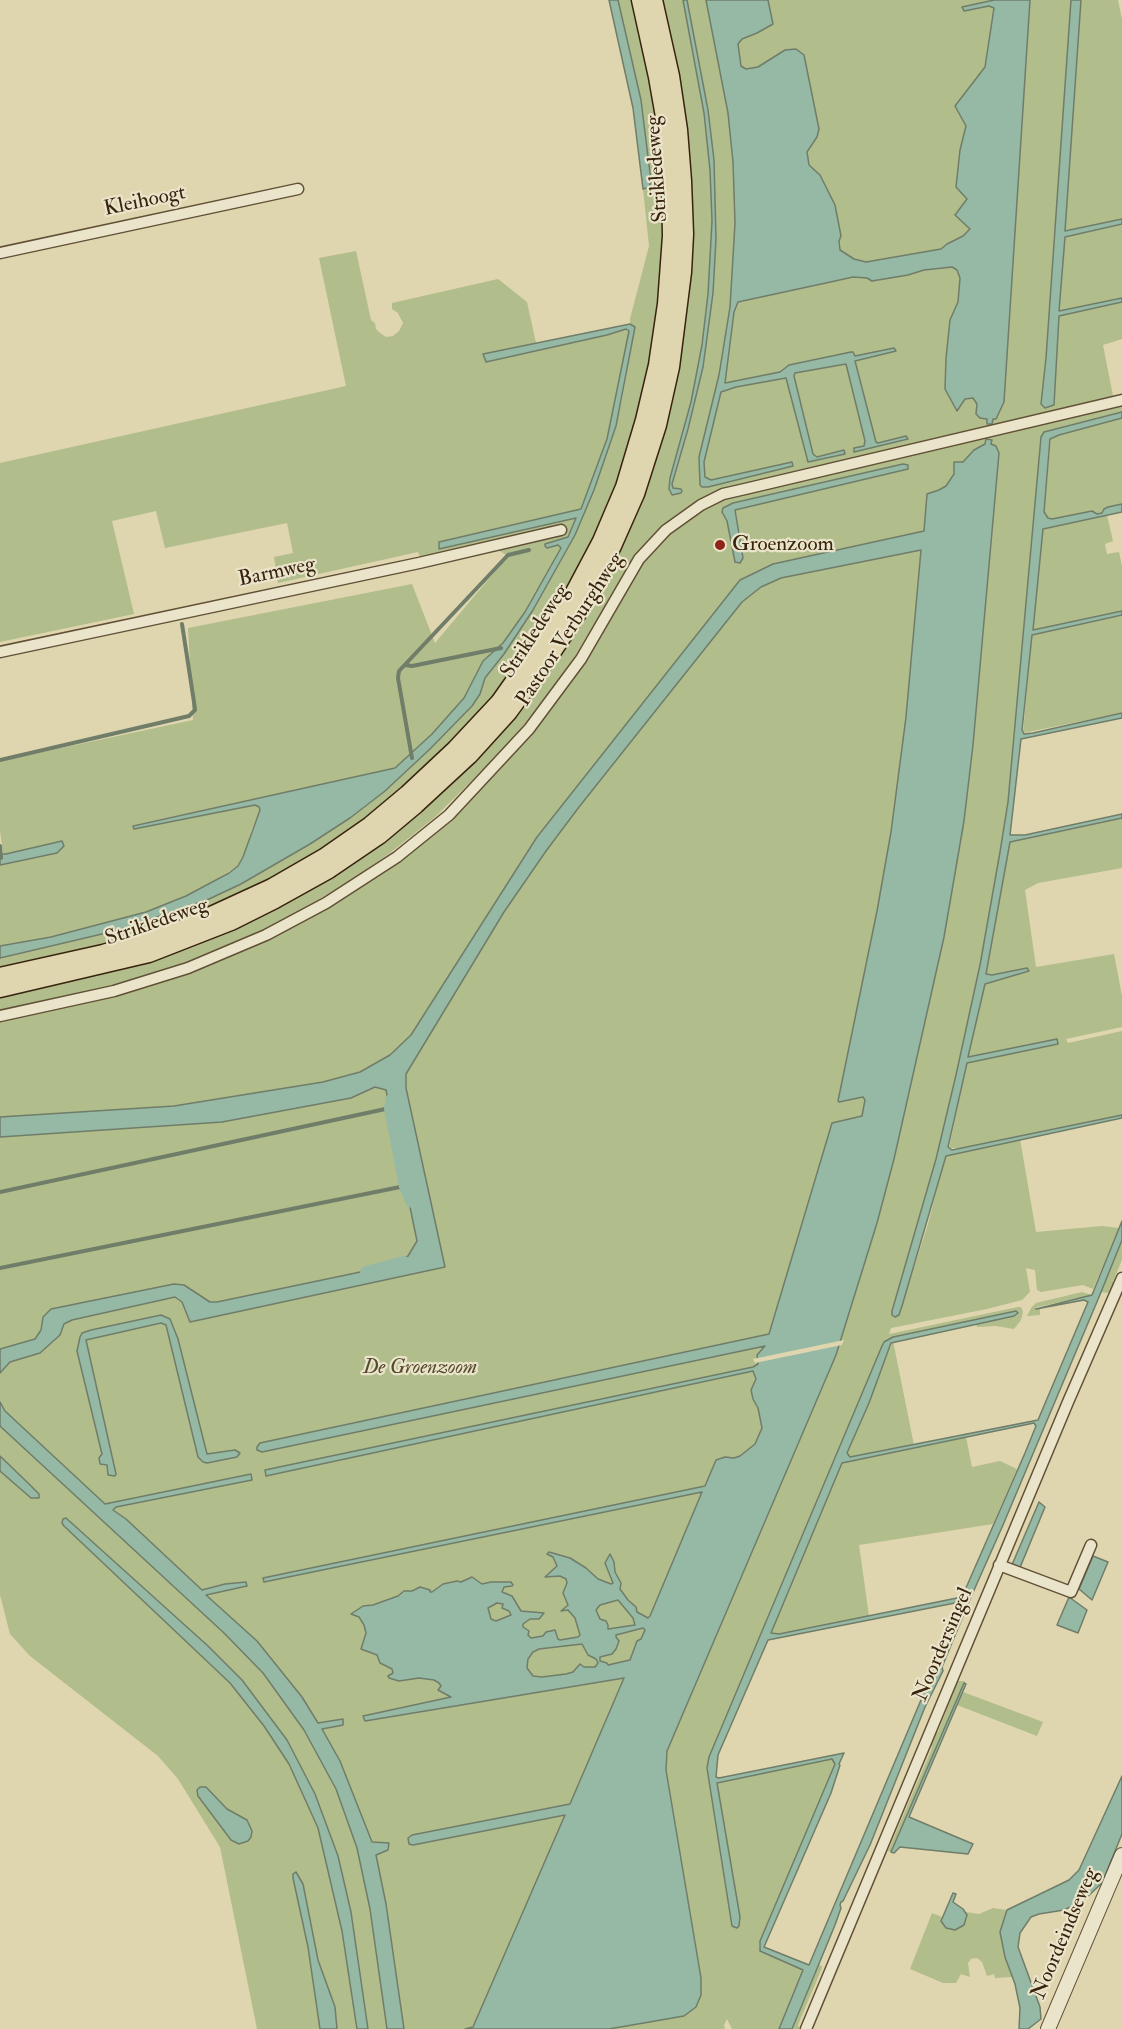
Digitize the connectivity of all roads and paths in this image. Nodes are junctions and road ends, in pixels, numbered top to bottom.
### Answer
1 (640, 0) edge
2 (654, 0) edge
3 (298, 189) dead end
4 (0, 253) edge
5 (1122, 400) edge
6 (561, 530) dead end
7 (0, 652) edge
8 (0, 976) edge
9 (0, 989) edge
10 (0, 1016) edge
11 (1122, 1278) edge
12 (1118, 1297) edge
13 (1091, 1545) dead end
14 (999, 1565) junction
15 (1122, 1855) edge
16 (806, 2029) edge
17 (1048, 2029) edge

1 - 8 main road, Strikledeweg
2 - 9 main road, Strikledeweg
3 - 4 street, Kleihoogt
5 - 10 street, Pastoor Verburghweg
6 - 7 street, Barmweg
11 - 12 street, Noordersingel
12 - 14 street, Noordersingel
13 - 14 street
14 - 16 street, Noordersingel
15 - 17 street, Noordeindseweg

